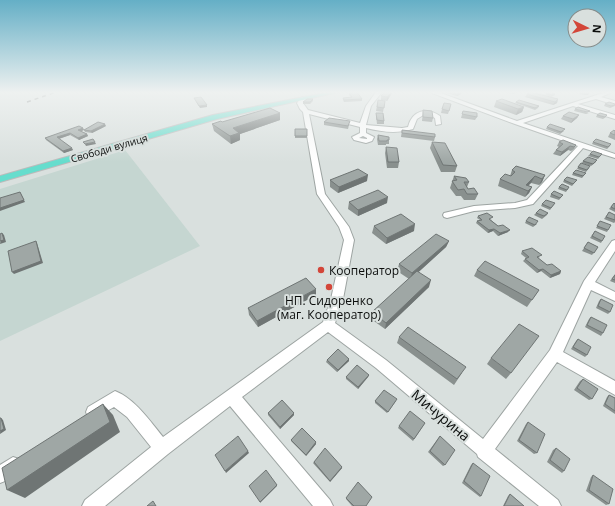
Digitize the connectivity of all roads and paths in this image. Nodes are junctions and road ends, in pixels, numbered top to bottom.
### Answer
1 (222, 116) edge
2 (306, 116) junction
3 (324, 116) junction
4 (365, 116) edge
5 (415, 116) edge
6 (436, 116) edge
7 (497, 116) edge
8 (538, 116) edge
9 (517, 123) junction
10 (438, 124) dead end
11 (362, 126) junction
12 (363, 134) dead end
13 (582, 145) junction
14 (615, 156) edge
15 (0, 179) edge
16 (447, 215) dead end
17 (615, 243) edge
18 (588, 284) junction
19 (615, 297) edge
20 (328, 325) junction
21 (555, 354) junction
22 (615, 388) edge
23 (232, 397) junction
24 (82, 419) edge
25 (162, 448) junction
26 (484, 450) junction
27 (27, 456) edge
28 (1, 473) edge
29 (95, 505) edge
30 (324, 506) edge
31 (552, 506) edge

1 - 15 main road, Свободи вулиця
2 - 3 street
2 - 3 street
2 - 20 street
3 - 11 street
4 - 11 street
5 - 11 street
6 - 10 street
7 - 9 street
8 - 9 street
9 - 13 street
11 - 12 street
13 - 14 street
13 - 16 street
17 - 18 street
18 - 19 street
18 - 21 street
20 - 23 street
20 - 26 street, Мичурина
21 - 22 street
21 - 26 street
23 - 25 street
23 - 30 street
24 - 25 street
25 - 29 street
26 - 31 street, Мичурина
27 - 28 street

